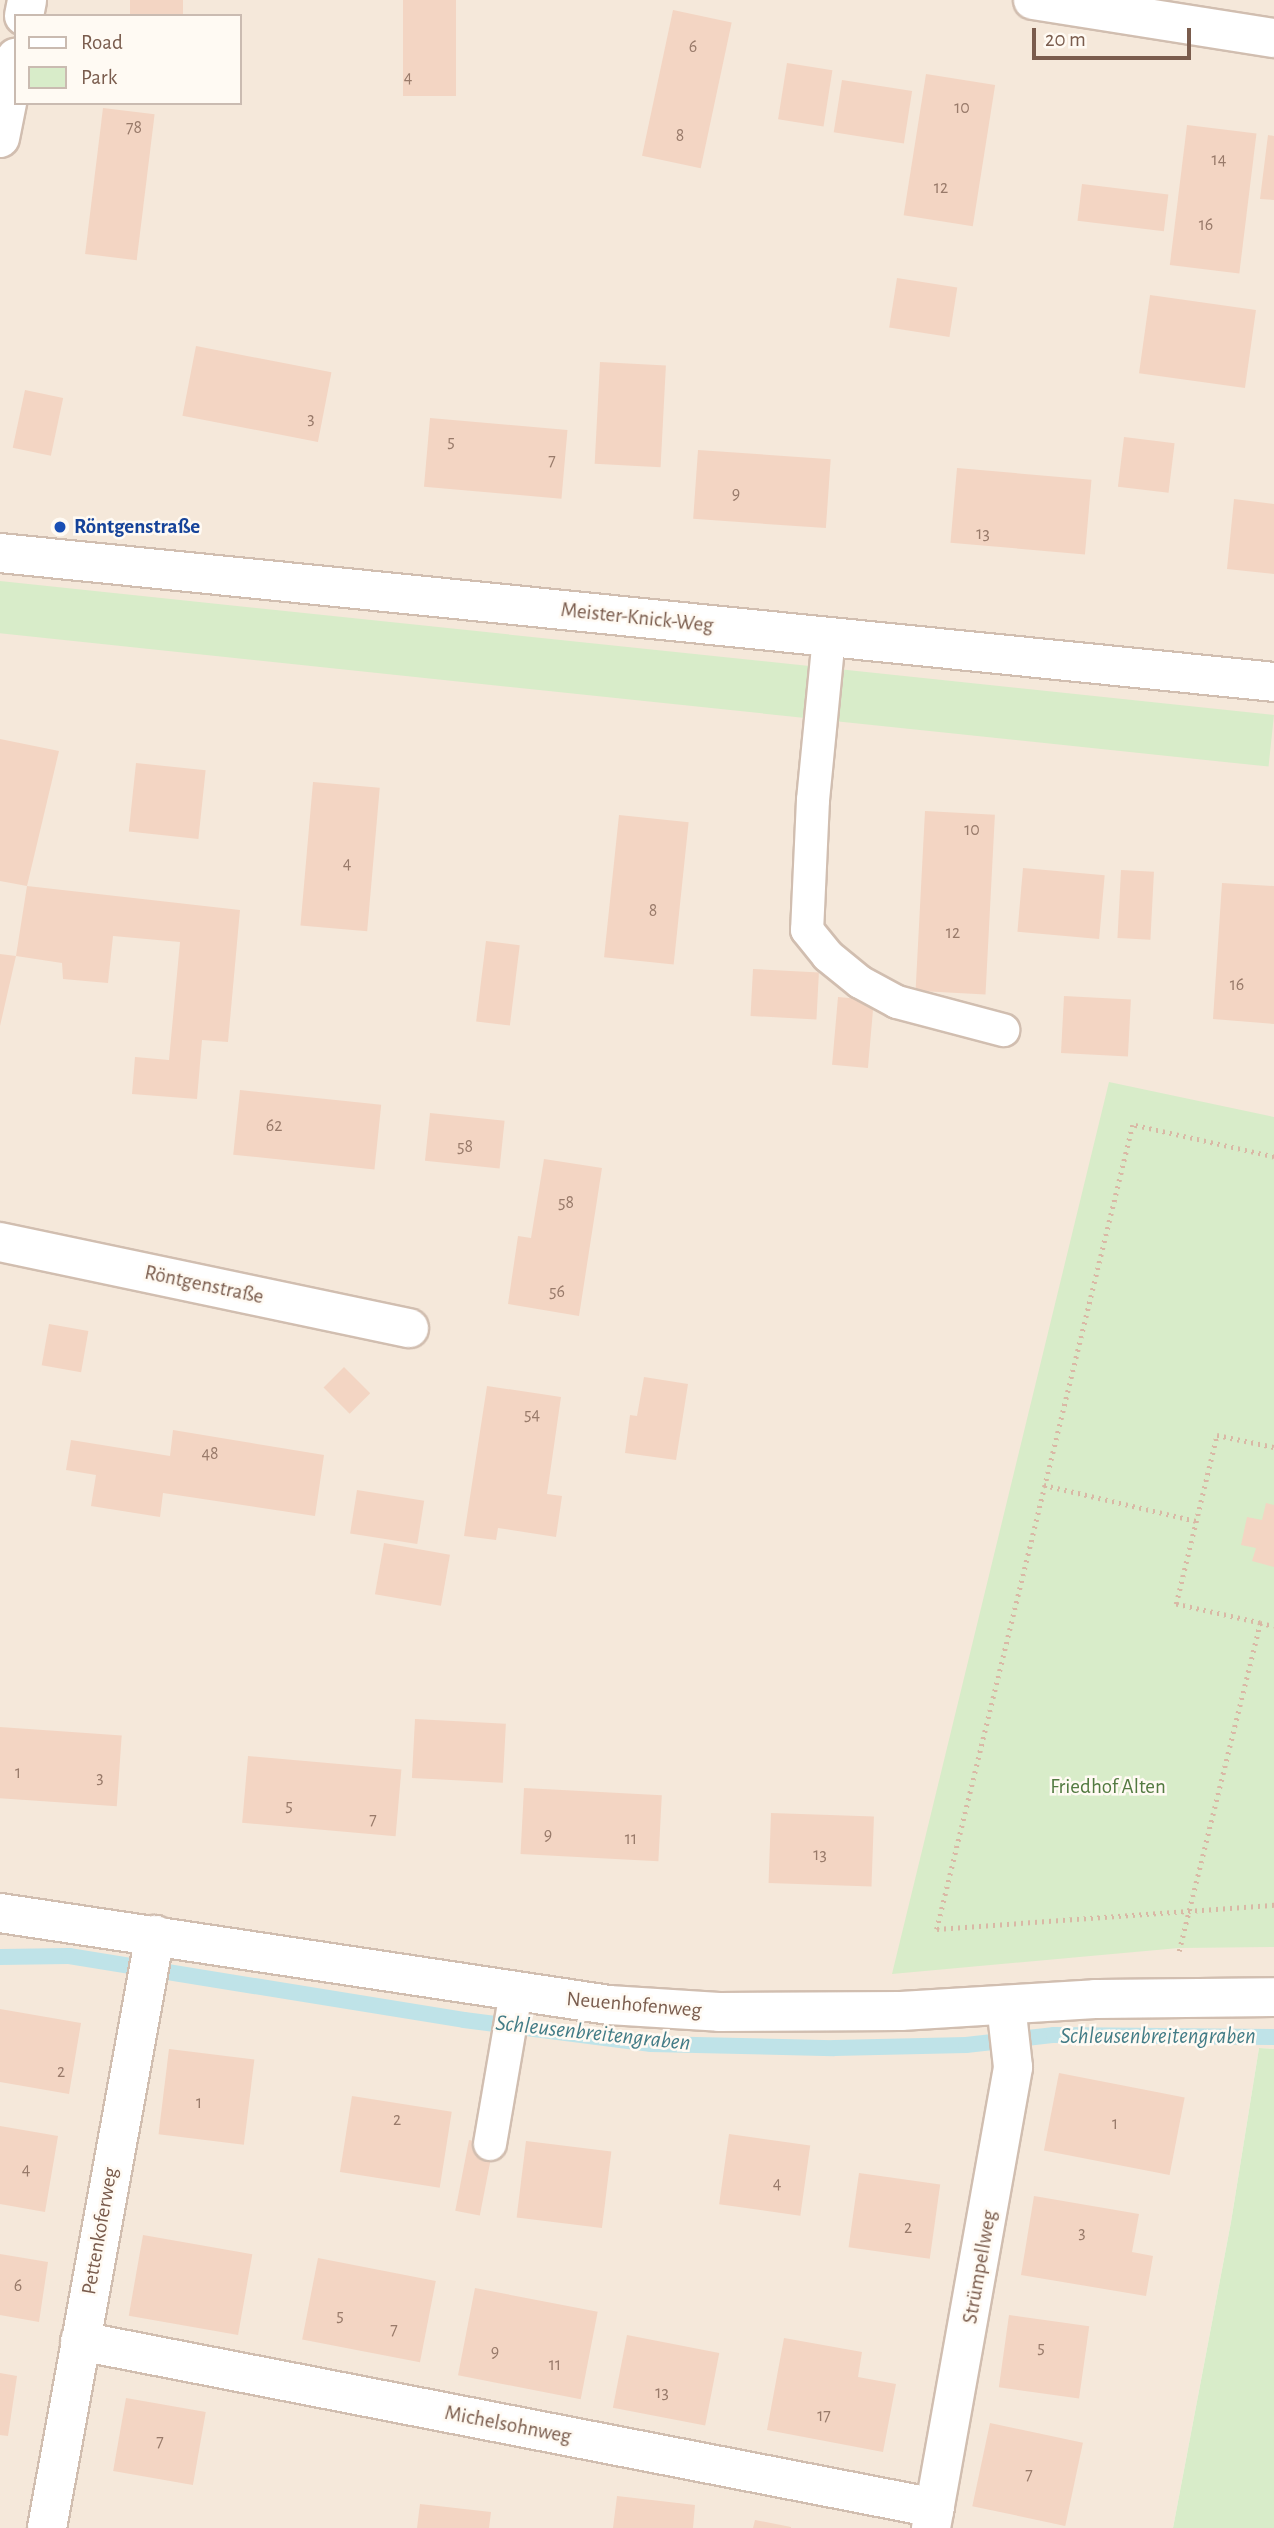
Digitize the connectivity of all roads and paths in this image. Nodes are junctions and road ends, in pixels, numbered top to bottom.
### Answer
1 (1033, 0) edge
2 (1274, 38) edge
3 (14, 68) edge
4 (0, 138) edge
5 (0, 553) edge
6 (829, 637) junction
7 (1274, 681) edge
8 (1003, 1030) dead end
9 (1274, 1157) edge
10 (0, 1242) edge
11 (409, 1328) dead end
12 (1274, 1447) edge
13 (1044, 1485) junction
14 (1196, 1521) junction
15 (1260, 1623) junction
16 (1274, 1626) edge
17 (1274, 1905) edge
18 (1191, 1908) junction
19 (0, 1913) edge
20 (152, 1954) junction
21 (1169, 1996) junction
22 (1274, 1997) edge
23 (514, 2000) junction
24 (1006, 2005) junction
25 (490, 2144) dead end
26 (80, 2341) junction
27 (933, 2518) edge
28 (47, 2528) edge

1 - 2 street
3 - 4 street
5 - 6 street, Meister-Knick-Weg
6 - 7 street, Meister-Knick-Weg
6 - 8 lane
9 - 13 path
10 - 11 street, Röntgenstraße
12 - 14 path
13 - 14 path
13 - 18 path
14 - 15 path
15 - 16 path
15 - 18 path
17 - 18 path
18 - 21 path
19 - 20 street, Neuenhofenweg
20 - 23 street, Neuenhofenweg
20 - 26 street, Pettenkoferweg
21 - 22 street, Neuenhofenweg
21 - 24 street, Neuenhofenweg
23 - 24 street, Neuenhofenweg
23 - 25 lane
24 - 27 street, Strümpellweg
26 - 27 street, Michelsohnweg
26 - 28 street, Pettenkoferweg

